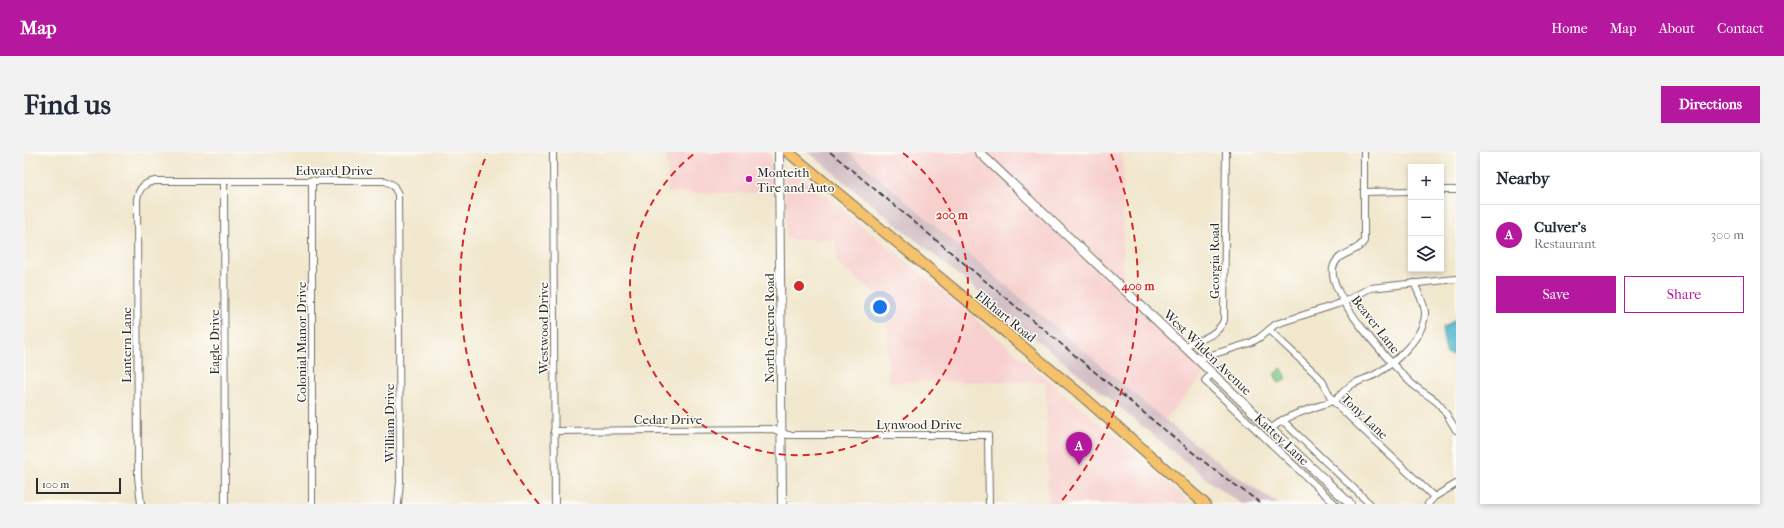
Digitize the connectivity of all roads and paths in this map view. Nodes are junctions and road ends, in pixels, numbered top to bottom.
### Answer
1 (553, 152) edge
2 (779, 152) edge
3 (788, 152) edge
4 (979, 152) edge
5 (1226, 152) edge
6 (1364, 152) edge
7 (312, 180) junction
8 (224, 181) junction
9 (142, 187) joint
10 (1444, 190) edge
11 (1456, 190) edge
12 (1408, 191) edge
13 (1364, 192) junction
14 (1456, 280) edge
15 (1414, 283) junction
16 (1344, 302) junction
17 (1269, 330) junction
18 (399, 342) joint
19 (1184, 346) junction
20 (1198, 359) junction
21 (1393, 364) junction
22 (1212, 373) junction
23 (1333, 401) junction
24 (1282, 420) junction
25 (1271, 429) junction
26 (1456, 430) edge
27 (554, 431) junction
28 (782, 433) junction
29 (1292, 448) junction
30 (1285, 456) junction
31 (1456, 484) edge
32 (1434, 497) junction
33 (141, 504) edge
34 (225, 504) edge
35 (312, 504) edge
36 (398, 504) edge
37 (555, 504) edge
38 (782, 504) edge
39 (989, 504) edge
40 (1206, 504) edge
41 (1335, 504) edge
42 (1350, 504) edge
43 (1370, 504) edge
44 (1428, 504) edge

1 - 27 street, Westwood Drive
2 - 28 street, North Greene Road
3 - 40 highway, Elkhart Road
4 - 19 street, West Wilden Avenue
5 - 19 street, Georgia Road
6 - 13 street, Beaver Lane
7 - 8 street, Edward Drive
7 - 18 street, Edward Drive
7 - 35 street, Colonial Manor Drive
8 - 9 street, Edward Drive
8 - 34 street, Eagle Drive
9 - 33 street, Lantern Lane
10 - 11 street
12 - 13 street
13 - 16 street, Beaver Lane
14 - 15 street
15 - 16 street
15 - 21 street
16 - 17 street
16 - 21 street, Beaver Lane
17 - 20 street
17 - 23 street, Tony Lane
18 - 36 street, William Drive
19 - 20 street, West Wilden Avenue
20 - 22 street, West Wilden Avenue
21 - 23 street
21 - 26 street, Beaver Lane
22 - 25 street, West Wilden Avenue
22 - 30 street, Kattey Lane
23 - 24 street
23 - 32 street, Tony Lane
24 - 25 street
24 - 43 street
25 - 29 street, West Wilden Avenue
27 - 28 street, Cedar Drive
27 - 37 street, Westwood Drive
28 - 38 street, North Greene Road
28 - 39 street, Lynwood Drive
29 - 30 street
29 - 42 street, West Wilden Avenue
30 - 41 street, Kattey Lane
31 - 32 street
32 - 44 street

